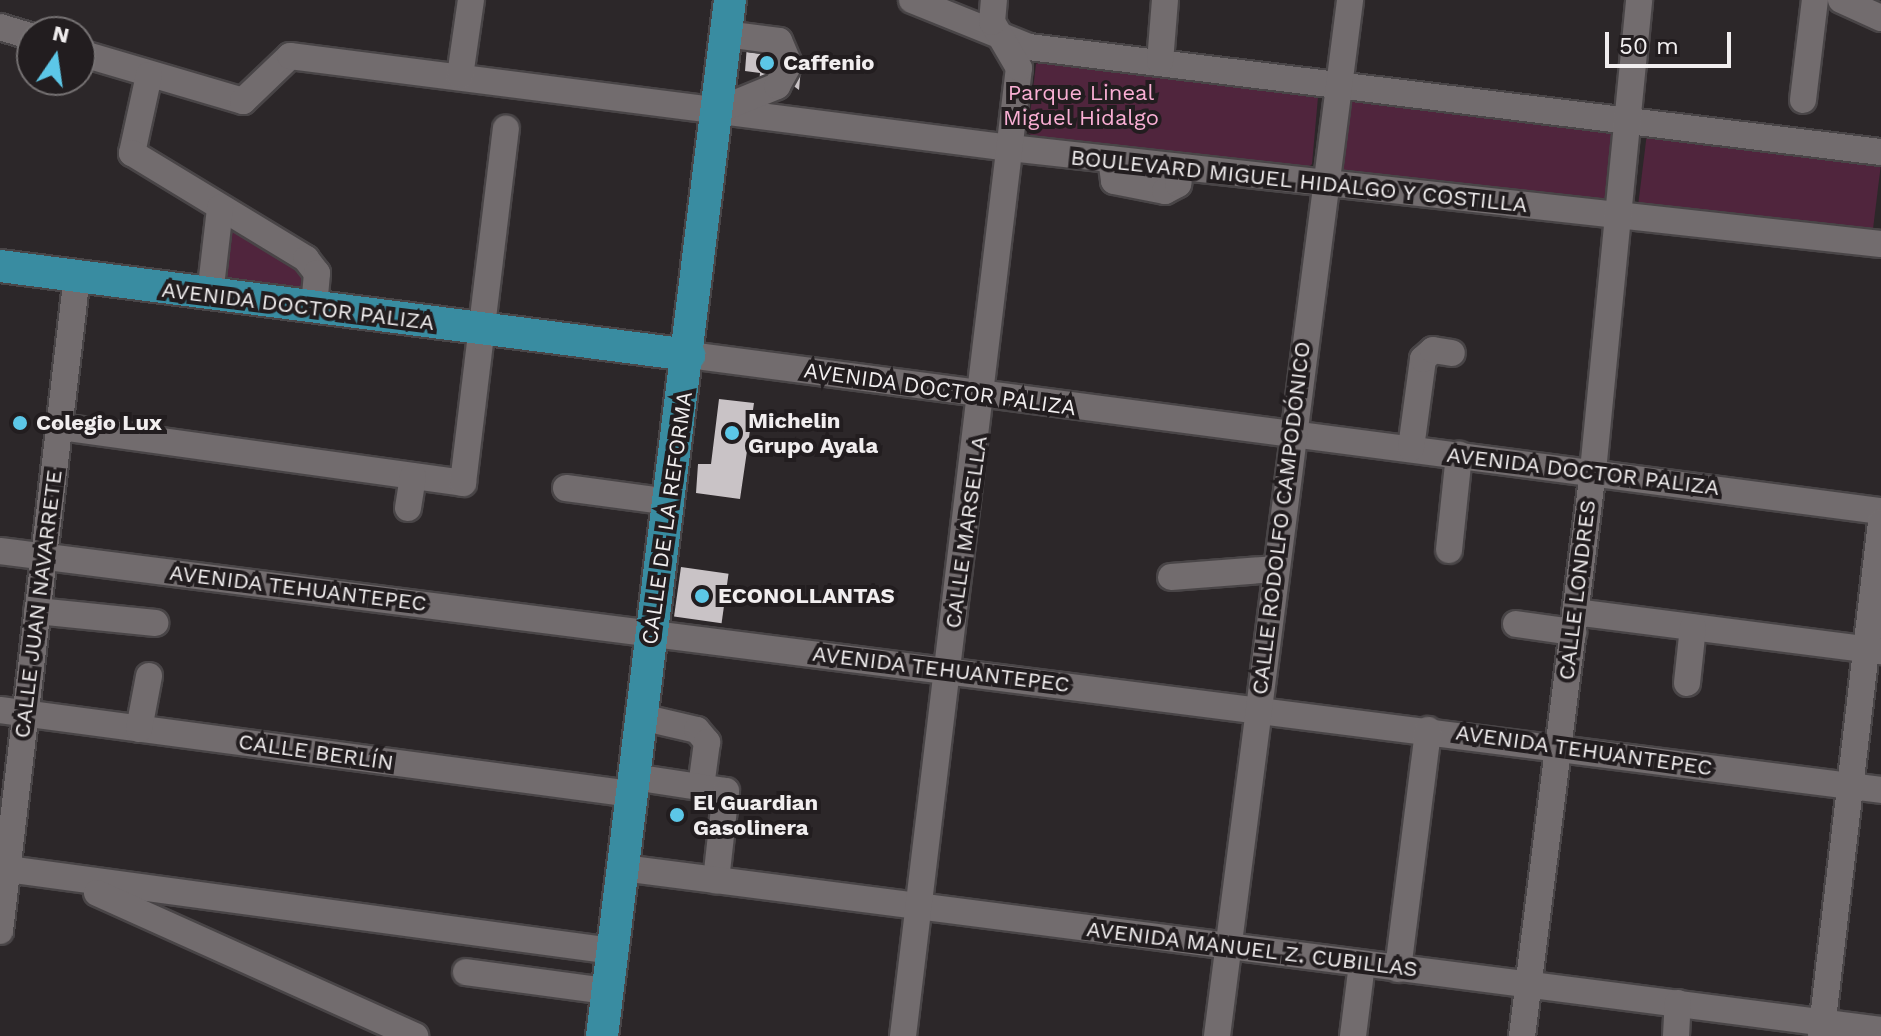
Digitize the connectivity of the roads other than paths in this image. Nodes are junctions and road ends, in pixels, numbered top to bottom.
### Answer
1 (471, 0) edge
2 (730, 0) edge
3 (912, 0) edge
4 (994, 0) edge
5 (1165, 0) edge
6 (1350, 0) edge
7 (1639, 0) edge
8 (1815, 0) edge
9 (1841, 0) edge
10 (1881, 18) edge
11 (998, 33) junction
12 (726, 34) junction
13 (96, 58) edge
14 (1160, 62) junction
15 (149, 75) junction
16 (460, 76) junction
17 (1338, 86) junction
18 (1803, 100) dead end
19 (717, 110) junction
20 (1626, 122) junction
21 (506, 129) dead end
22 (1010, 148) junction
23 (1881, 152) edge
24 (1325, 182) junction
25 (220, 208) junction
26 (1618, 217) junction
27 (1881, 244) edge
28 (0, 266) edge
29 (77, 276) junction
30 (210, 295) junction
31 (314, 308) junction
32 (481, 329) junction
33 (1452, 353) dead end
34 (689, 355) junction
35 (984, 395) junction
36 (60, 427) junction
37 (1290, 434) junction
38 (1411, 448) junction
39 (1459, 455) junction
40 (1593, 471) junction
41 (413, 476) junction
42 (566, 488) dead end
43 (669, 502) junction
44 (408, 508) dead end
45 (1881, 511) edge
46 (1881, 522) edge
47 (1449, 550) dead end
48 (0, 551) edge
49 (44, 557) junction
50 (1274, 569) junction
51 (1171, 577) dead end
52 (37, 611) junction
53 (1574, 622) junction
54 (155, 623) dead end
55 (1516, 624) dead end
56 (1693, 627) junction
57 (652, 631) junction
58 (1875, 651) edge
59 (948, 671) junction
60 (149, 676) dead end
61 (1687, 683) dead end
62 (1258, 711) junction
63 (12, 712) edge
64 (641, 717) junction
65 (139, 729) junction
66 (1428, 730) junction
67 (1557, 747) junction
68 (633, 786) junction
69 (1851, 786) junction
70 (701, 787) junction
71 (1881, 790) edge
72 (4, 868) edge
73 (623, 868) junction
74 (716, 880) junction
75 (71, 881) junction
76 (919, 905) junction
77 (0, 931) edge
78 (1228, 947) junction
79 (613, 951) junction
80 (1362, 964) junction
81 (1398, 969) junction
82 (466, 972) dead end
83 (1528, 985) junction
84 (607, 991) junction
85 (1678, 1003) junction
86 (1752, 1024) edge
87 (1822, 1028) edge
88 (1878, 1028) edge
89 (415, 1036) edge
90 (602, 1036) edge
91 (903, 1036) edge
92 (1217, 1036) edge
93 (1353, 1036) edge
94 (1522, 1036) edge
95 (1676, 1036) edge

1 - 16 street
2 - 12 main road, CALLE DE LA REFORMA
3 - 11 street
4 - 11 street
5 - 14 street
6 - 17 street, CALLE RODOLFO CAMPODÓNICO
7 - 20 street, CALLE LONDRES
8 - 18 street
9 - 10 street
11 - 14 street
11 - 22 street, CALLE MARSELLA
12 - 19 main road, CALLE DE LA REFORMA
12 - 19 street
13 - 15 street
14 - 17 street
15 - 16 street, BOULEVARD MIGUEL HIDALGO Y COSTILLA
15 - 25 street
16 - 19 street, BOULEVARD MIGUEL HIDALGO Y COSTILLA
17 - 20 street
17 - 24 street, CALLE RODOLFO CAMPODÓNICO
19 - 22 street, BOULEVARD MIGUEL HIDALGO Y COSTILLA
19 - 34 main road, CALLE DE LA REFORMA
20 - 23 street
20 - 26 street, CALLE LONDRES
21 - 32 street
22 - 24 street, BOULEVARD MIGUEL HIDALGO Y COSTILLA
22 - 35 street, CALLE MARSELLA
24 - 26 street, BOULEVARD MIGUEL HIDALGO Y COSTILLA
24 - 37 street, CALLE RODOLFO CAMPODÓNICO
25 - 30 street
25 - 31 street
26 - 27 street, BOULEVARD MIGUEL HIDALGO Y COSTILLA
26 - 40 street, CALLE LONDRES
28 - 29 main road, AVENIDA DOCTOR PALIZA
29 - 30 main road, AVENIDA DOCTOR PALIZA
29 - 36 street, CALLE JUAN NAVARRETE
30 - 31 main road, AVENIDA DOCTOR PALIZA
31 - 32 main road, AVENIDA DOCTOR PALIZA
32 - 34 main road, AVENIDA DOCTOR PALIZA
32 - 41 street
33 - 38 street
34 - 35 street, AVENIDA DOCTOR PALIZA
34 - 43 main road, CALLE DE LA REFORMA
35 - 37 street, AVENIDA DOCTOR PALIZA
35 - 59 street, CALLE MARSELLA
36 - 41 street
36 - 49 street, CALLE JUAN NAVARRETE
37 - 38 street, AVENIDA DOCTOR PALIZA
37 - 50 street, CALLE RODOLFO CAMPODÓNICO
38 - 39 street, AVENIDA DOCTOR PALIZA
39 - 40 street, AVENIDA DOCTOR PALIZA
39 - 47 street
40 - 45 street, AVENIDA DOCTOR PALIZA
40 - 53 street, CALLE LONDRES
41 - 44 street
42 - 43 street
43 - 57 main road, CALLE DE LA REFORMA
46 - 58 street
48 - 49 street, AVENIDA TEHUANTEPEC
49 - 52 street, CALLE JUAN NAVARRETE
49 - 57 street, AVENIDA TEHUANTEPEC
50 - 51 street
50 - 62 street, CALLE RODOLFO CAMPODÓNICO
52 - 54 street
52 - 63 street, CALLE JUAN NAVARRETE
53 - 55 street
53 - 56 street
53 - 67 street, CALLE LONDRES
56 - 58 street
56 - 61 street
57 - 59 street, AVENIDA TEHUANTEPEC
57 - 64 main road, CALLE DE LA REFORMA
58 - 69 street
59 - 62 street, AVENIDA TEHUANTEPEC
59 - 76 street, CALLE MARSELLA
60 - 65 street
62 - 66 street, AVENIDA TEHUANTEPEC
62 - 78 street, CALLE RODOLFO CAMPODÓNICO
63 - 65 street, CALLE BERLÍN
63 - 72 street, CALLE JUAN NAVARRETE
64 - 68 main road, CALLE DE LA REFORMA
64 - 70 street
65 - 68 street, CALLE BERLÍN
66 - 67 street, AVENIDA TEHUANTEPEC
66 - 81 street
67 - 69 street, AVENIDA TEHUANTEPEC
67 - 83 street, CALLE LONDRES
68 - 70 street, CALLE BERLÍN
68 - 73 main road, CALLE DE LA REFORMA
69 - 71 street, AVENIDA TEHUANTEPEC
69 - 87 street
70 - 74 street
72 - 75 street
72 - 77 street, CALLE JUAN NAVARRETE
73 - 74 street, AVENIDA MANUEL Z. CUBILLAS
73 - 79 main road, CALLE DE LA REFORMA
74 - 76 street, AVENIDA MANUEL Z. CUBILLAS
75 - 79 street
75 - 89 street
76 - 78 street, AVENIDA MANUEL Z. CUBILLAS
76 - 91 street, CALLE MARSELLA
78 - 80 street, AVENIDA MANUEL Z. CUBILLAS
78 - 92 street, CALLE RODOLFO CAMPODÓNICO
79 - 84 main road, CALLE DE LA REFORMA
80 - 81 street, AVENIDA MANUEL Z. CUBILLAS
80 - 93 street
81 - 83 street, AVENIDA MANUEL Z. CUBILLAS
82 - 84 street
83 - 85 street, AVENIDA MANUEL Z. CUBILLAS
83 - 94 street, CALLE LONDRES
84 - 90 main road, CALLE DE LA REFORMA
85 - 86 street, AVENIDA MANUEL Z. CUBILLAS
85 - 95 street
86 - 87 street, AVENIDA MANUEL Z. CUBILLAS
87 - 88 street, AVENIDA MANUEL Z. CUBILLAS

